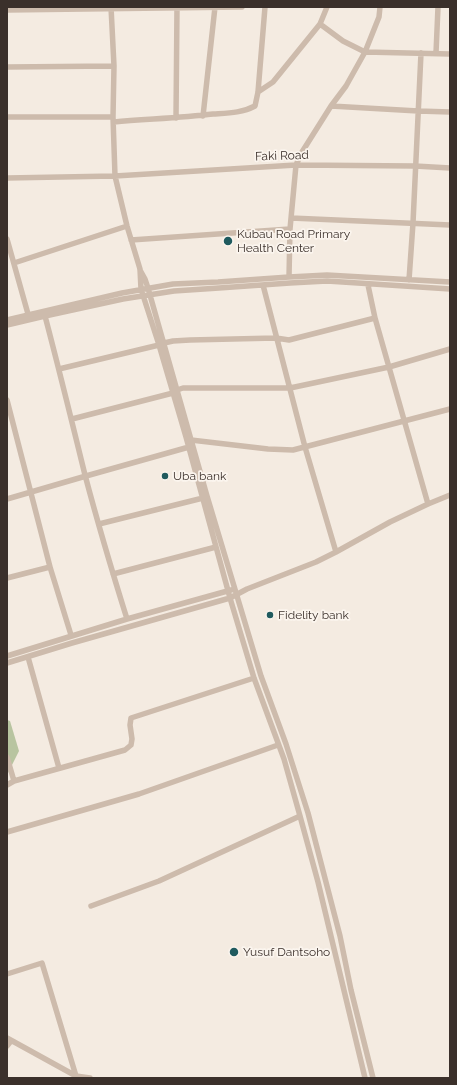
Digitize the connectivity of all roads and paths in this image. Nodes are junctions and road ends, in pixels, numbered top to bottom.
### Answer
1 (178, 7) edge
2 (215, 7) edge
3 (242, 7) edge
4 (265, 7) edge
5 (327, 7) edge
6 (380, 7) edge
7 (438, 7) edge
8 (111, 8) edge
9 (7, 10) edge
10 (320, 24) junction
11 (364, 52) junction
12 (421, 53) junction
13 (436, 53) junction
14 (450, 54) edge
15 (114, 66) junction
16 (7, 68) edge
17 (258, 92) junction
18 (331, 106) junction
19 (418, 111) junction
20 (450, 112) edge
21 (203, 116) junction
22 (7, 117) edge
23 (176, 118) junction
24 (114, 119) junction
25 (296, 165) junction
26 (415, 166) junction
27 (450, 168) edge
28 (115, 176) junction
29 (7, 178) edge
30 (291, 218) junction
31 (413, 223) junction
32 (450, 225) edge
33 (127, 226) junction
34 (290, 230) junction
35 (7, 239) edge
36 (132, 240) junction
37 (14, 263) junction
38 (140, 270) junction
39 (289, 277) junction
40 (409, 280) junction
41 (440, 282) junction
42 (450, 282) edge
43 (263, 285) junction
44 (368, 285) junction
45 (148, 288) junction
46 (440, 288) junction
47 (141, 289) junction
48 (450, 289) edge
49 (150, 295) junction
50 (143, 296) junction
51 (28, 314) junction
52 (45, 316) junction
53 (375, 318) junction
54 (7, 320) edge
55 (7, 326) edge
56 (276, 338) junction
57 (162, 344) junction
58 (450, 350) edge
59 (389, 367) junction
60 (59, 369) junction
61 (290, 388) junction
62 (175, 392) junction
63 (7, 400) edge
64 (450, 409) edge
65 (9, 419) edge
66 (72, 419) junction
67 (405, 421) junction
68 (191, 440) junction
69 (189, 447) junction
70 (305, 447) junction
71 (86, 476) junction
72 (31, 492) junction
73 (450, 495) edge
74 (203, 498) junction
75 (7, 499) edge
76 (428, 504) junction
77 (99, 524) junction
78 (216, 547) junction
79 (336, 552) junction
80 (50, 567) junction
81 (113, 574) junction
82 (7, 578) edge
83 (228, 590) junction
84 (236, 592) junction
85 (230, 598) junction
86 (127, 619) junction
87 (71, 635) junction
88 (7, 656) edge
89 (28, 657) junction
90 (7, 663) edge
91 (254, 678) junction
92 (278, 745) junction
93 (7, 757) edge
94 (60, 768) junction
95 (14, 781) junction
96 (7, 785) edge
97 (300, 816) junction
98 (7, 832) edge
99 (91, 906) dead end
100 (7, 974) edge
101 (9, 1040) edge
102 (7, 1046) edge
103 (76, 1076) junction
104 (90, 1078) edge
105 (365, 1078) edge
106 (373, 1078) edge

1 - 2 street
1 - 8 street
1 - 23 street
2 - 3 street
2 - 21 street
4 - 17 street
5 - 10 street
6 - 11 street
7 - 13 street
8 - 9 street
8 - 15 street
10 - 11 street
10 - 17 street
11 - 12 street
11 - 18 street
12 - 13 street
12 - 19 street
13 - 14 street
15 - 16 street
15 - 24 street
17 - 21 street
18 - 19 street
18 - 25 street
19 - 20 street
19 - 26 street
21 - 23 street
22 - 24 street
23 - 24 street
24 - 28 street
25 - 26 street, Faki Road
25 - 28 street, Faki Road
25 - 30 street
26 - 27 street, Faki Road
26 - 31 street
28 - 29 street, Faki Road
28 - 33 street
30 - 31 street
30 - 34 street
31 - 32 street
31 - 40 street
33 - 36 street
33 - 37 street
34 - 36 street
34 - 39 street
35 - 37 street
36 - 38 street
37 - 51 street
38 - 45 street
38 - 47 street
39 - 40 street
39 - 45 street
40 - 41 street
41 - 42 street
41 - 46 street
43 - 44 street
43 - 49 street
43 - 56 street
44 - 46 street
44 - 53 street
45 - 47 street
45 - 49 street
46 - 48 street
47 - 50 street
47 - 51 street
49 - 50 street
49 - 57 street
50 - 52 street
50 - 57 street
51 - 54 street
52 - 55 street
52 - 60 street
53 - 56 street
53 - 59 street
56 - 57 street
56 - 61 street
57 - 60 street
57 - 62 street
58 - 59 street
59 - 61 street
59 - 67 street
60 - 66 street
61 - 62 street
61 - 70 street
62 - 66 street
62 - 68 street
62 - 69 street
63 - 65 street
64 - 67 street
65 - 72 street
66 - 71 street
67 - 70 street
67 - 76 street
68 - 70 street
68 - 84 street
69 - 71 street
69 - 74 street
70 - 79 street
71 - 72 street
71 - 77 street
72 - 75 street
72 - 80 street
73 - 76 street
74 - 77 street
74 - 78 street
76 - 79 street
77 - 81 street
78 - 81 street
78 - 83 street
79 - 84 street
80 - 82 street
80 - 87 street
81 - 86 street
83 - 84 street
83 - 85 street
83 - 86 street
84 - 85 street
84 - 106 street
85 - 89 street
85 - 91 street
86 - 87 street
87 - 88 street
89 - 90 street
89 - 94 street
91 - 92 street
91 - 94 street
92 - 97 street
92 - 98 street
93 - 95 street
94 - 95 street
95 - 96 street
97 - 99 street
97 - 105 street
100 - 103 street
101 - 102 street
101 - 103 street
103 - 104 street

